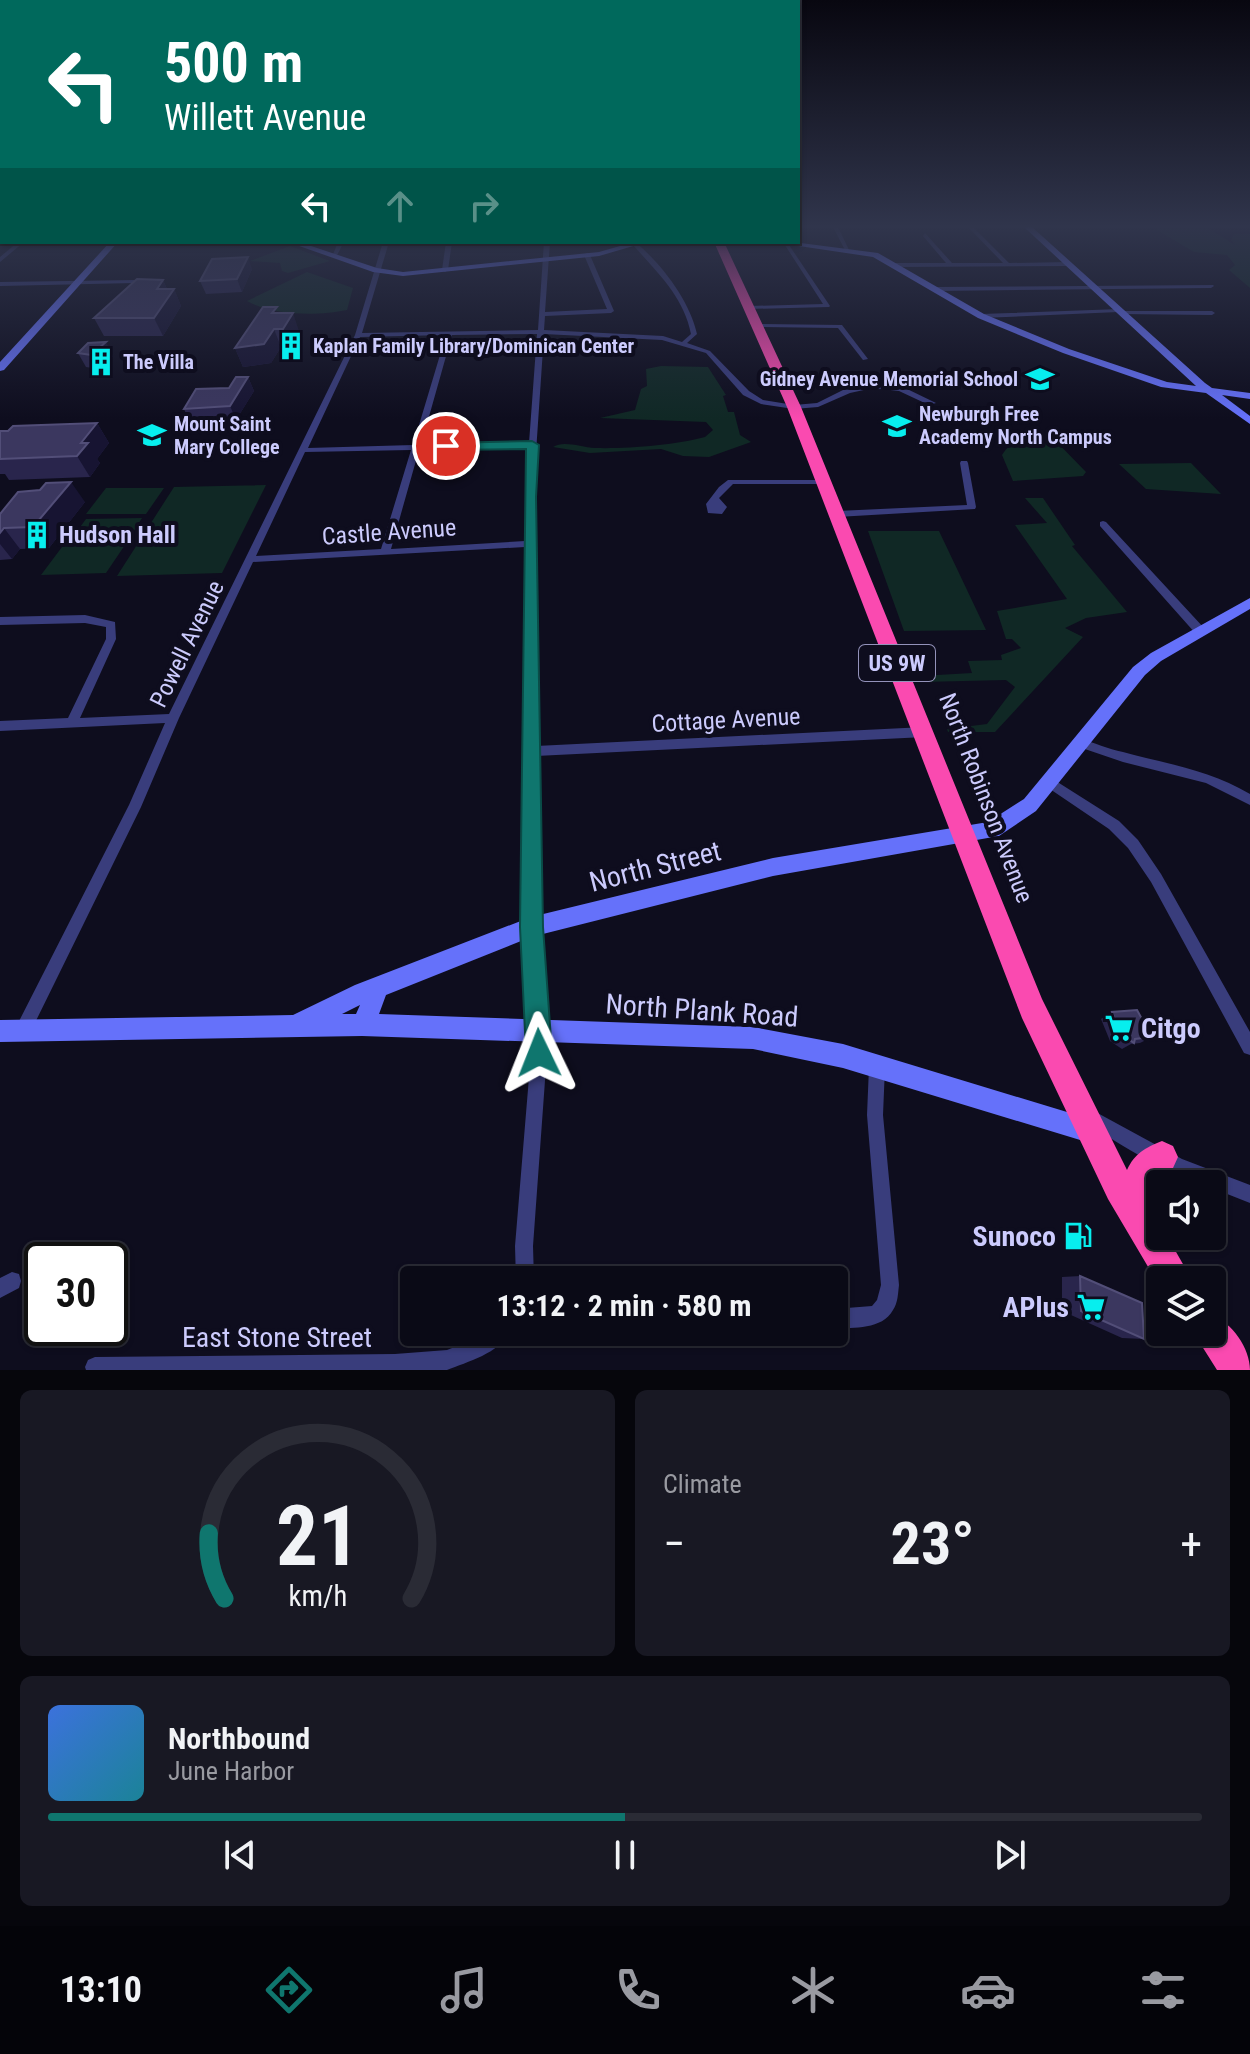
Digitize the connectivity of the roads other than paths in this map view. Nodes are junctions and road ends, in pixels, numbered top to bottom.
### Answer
1 (70, 291) edge
2 (370, 291) edge
3 (544, 291) edge
4 (602, 291) edge
5 (674, 291) edge
6 (742, 291) edge
7 (817, 291) edge
8 (938, 291) edge
9 (1097, 291) edge
10 (750, 308) junction
11 (1120, 312) junction
12 (1212, 313) dead end
13 (542, 314) junction
14 (981, 316) junction
15 (758, 326) junction
16 (541, 332) junction
17 (450, 333) junction
18 (358, 335) junction
19 (685, 342) junction
20 (865, 359) dead end
21 (0, 368) edge
22 (1210, 391) junction
23 (1250, 396) edge
24 (932, 403) dead end
25 (794, 407) junction
26 (1250, 421) edge
27 (532, 445) junction
28 (417, 447) junction
29 (303, 450) junction
30 (964, 463) dead end
31 (824, 482) junction
32 (715, 498) dead end
33 (837, 514) junction
34 (1103, 524) dead end
35 (529, 544) junction
36 (385, 552) junction
37 (250, 559) junction
38 (1250, 603) edge
39 (0, 621) edge
40 (1200, 631) junction
41 (173, 718) junction
42 (72, 722) junction
43 (0, 726) edge
44 (925, 732) junction
45 (1080, 743) junction
46 (530, 751) junction
47 (1048, 781) junction
48 (1250, 800) edge
49 (965, 837) junction
50 (531, 927) junction
51 (375, 989) junction
52 (298, 1024) junction
53 (362, 1025) junction
54 (11, 1031) edge
55 (539, 1031) junction
56 (1250, 1047) edge
57 (877, 1066) junction
58 (1086, 1122) junction
59 (1162, 1157) junction
60 (1250, 1194) edge
61 (1128, 1204) junction
62 (525, 1266) edge
63 (1166, 1266) edge
64 (848, 1320) edge
65 (480, 1346) edge
66 (95, 1367) dead end

1 - 21 street
2 - 18 street, Powell Avenue
3 - 13 street
4 - 13 street
5 - 19 street
6 - 10 highway, North Robinson Avenue / US 9W
7 - 10 street
8 - 14 street
9 - 11 street
10 - 15 highway, North Robinson Avenue / US 9W
11 - 12 street
11 - 14 street
11 - 22 street
13 - 16 street
14 - 22 street
15 - 20 street
15 - 25 highway, North Robinson Avenue / US 9W
16 - 17 street
16 - 19 street
16 - 27 street
17 - 18 street
17 - 28 street
18 - 29 street, Powell Avenue
19 - 25 street
22 - 23 street
22 - 26 street
24 - 25 street
25 - 31 highway, North Robinson Avenue / US 9W
27 - 28 street
27 - 35 street
28 - 29 street
28 - 36 street
29 - 37 street, Powell Avenue
30 - 33 street
31 - 32 street
31 - 33 highway, North Robinson Avenue / US 9W
33 - 44 highway, North Robinson Avenue / US 9W
34 - 40 street
35 - 36 street, Castle Avenue
35 - 46 street
36 - 37 street, Castle Avenue
37 - 41 street, Powell Avenue
38 - 40 street, North Street
39 - 42 street
40 - 45 street, North Street
41 - 42 street
41 - 54 street, Powell Avenue
42 - 43 street
44 - 46 street, Cottage Avenue
44 - 49 highway, North Robinson Avenue / US 9W
45 - 47 street, North Street
45 - 48 street
46 - 50 street
47 - 49 street, North Street
47 - 56 street
49 - 50 street, North Street
49 - 58 highway, North Robinson Avenue / US 9W
50 - 51 street, North Street
50 - 55 street
51 - 52 street, North Street
51 - 53 street
52 - 53 street, North Plank Road
52 - 54 street, North Street
53 - 55 street, North Plank Road
55 - 57 street, North Plank Road
55 - 62 street
57 - 58 street, North Plank Road
57 - 64 street
58 - 59 street, North Plank Road
58 - 61 highway, North Robinson Avenue / US 9W
59 - 60 street, North Plank Road
59 - 61 highway
61 - 63 highway, North Robinson Avenue / US 9W
65 - 66 street, East Stone Street

